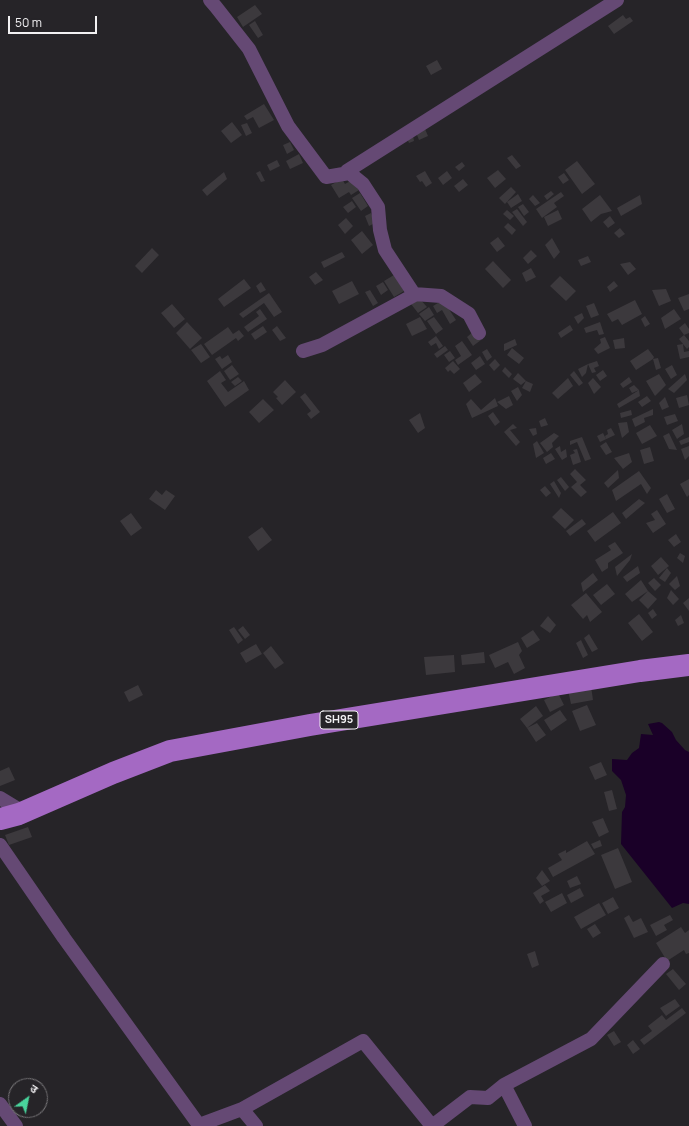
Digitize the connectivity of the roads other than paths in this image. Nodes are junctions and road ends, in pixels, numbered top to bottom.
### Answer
1 (210, 0) edge
2 (617, 0) edge
3 (349, 173) junction
4 (416, 294) junction
5 (479, 333) dead end
6 (303, 351) dead end
7 (689, 665) edge
8 (0, 798) edge
9 (23, 812) junction
10 (0, 819) edge
11 (0, 845) edge
12 (663, 964) dead end
13 (504, 1085) junction
14 (0, 1104) edge
15 (242, 1109) junction
16 (16, 1126) edge
17 (256, 1126) edge
18 (432, 1126) edge
19 (525, 1126) edge

1 - 3 street
2 - 3 street
3 - 4 street
4 - 5 street
4 - 6 street
7 - 9 main road, SH95
8 - 9 street
9 - 10 main road, SH95
11 - 15 street
12 - 13 street
13 - 18 street
13 - 19 street
14 - 16 street
15 - 17 street
15 - 18 street

